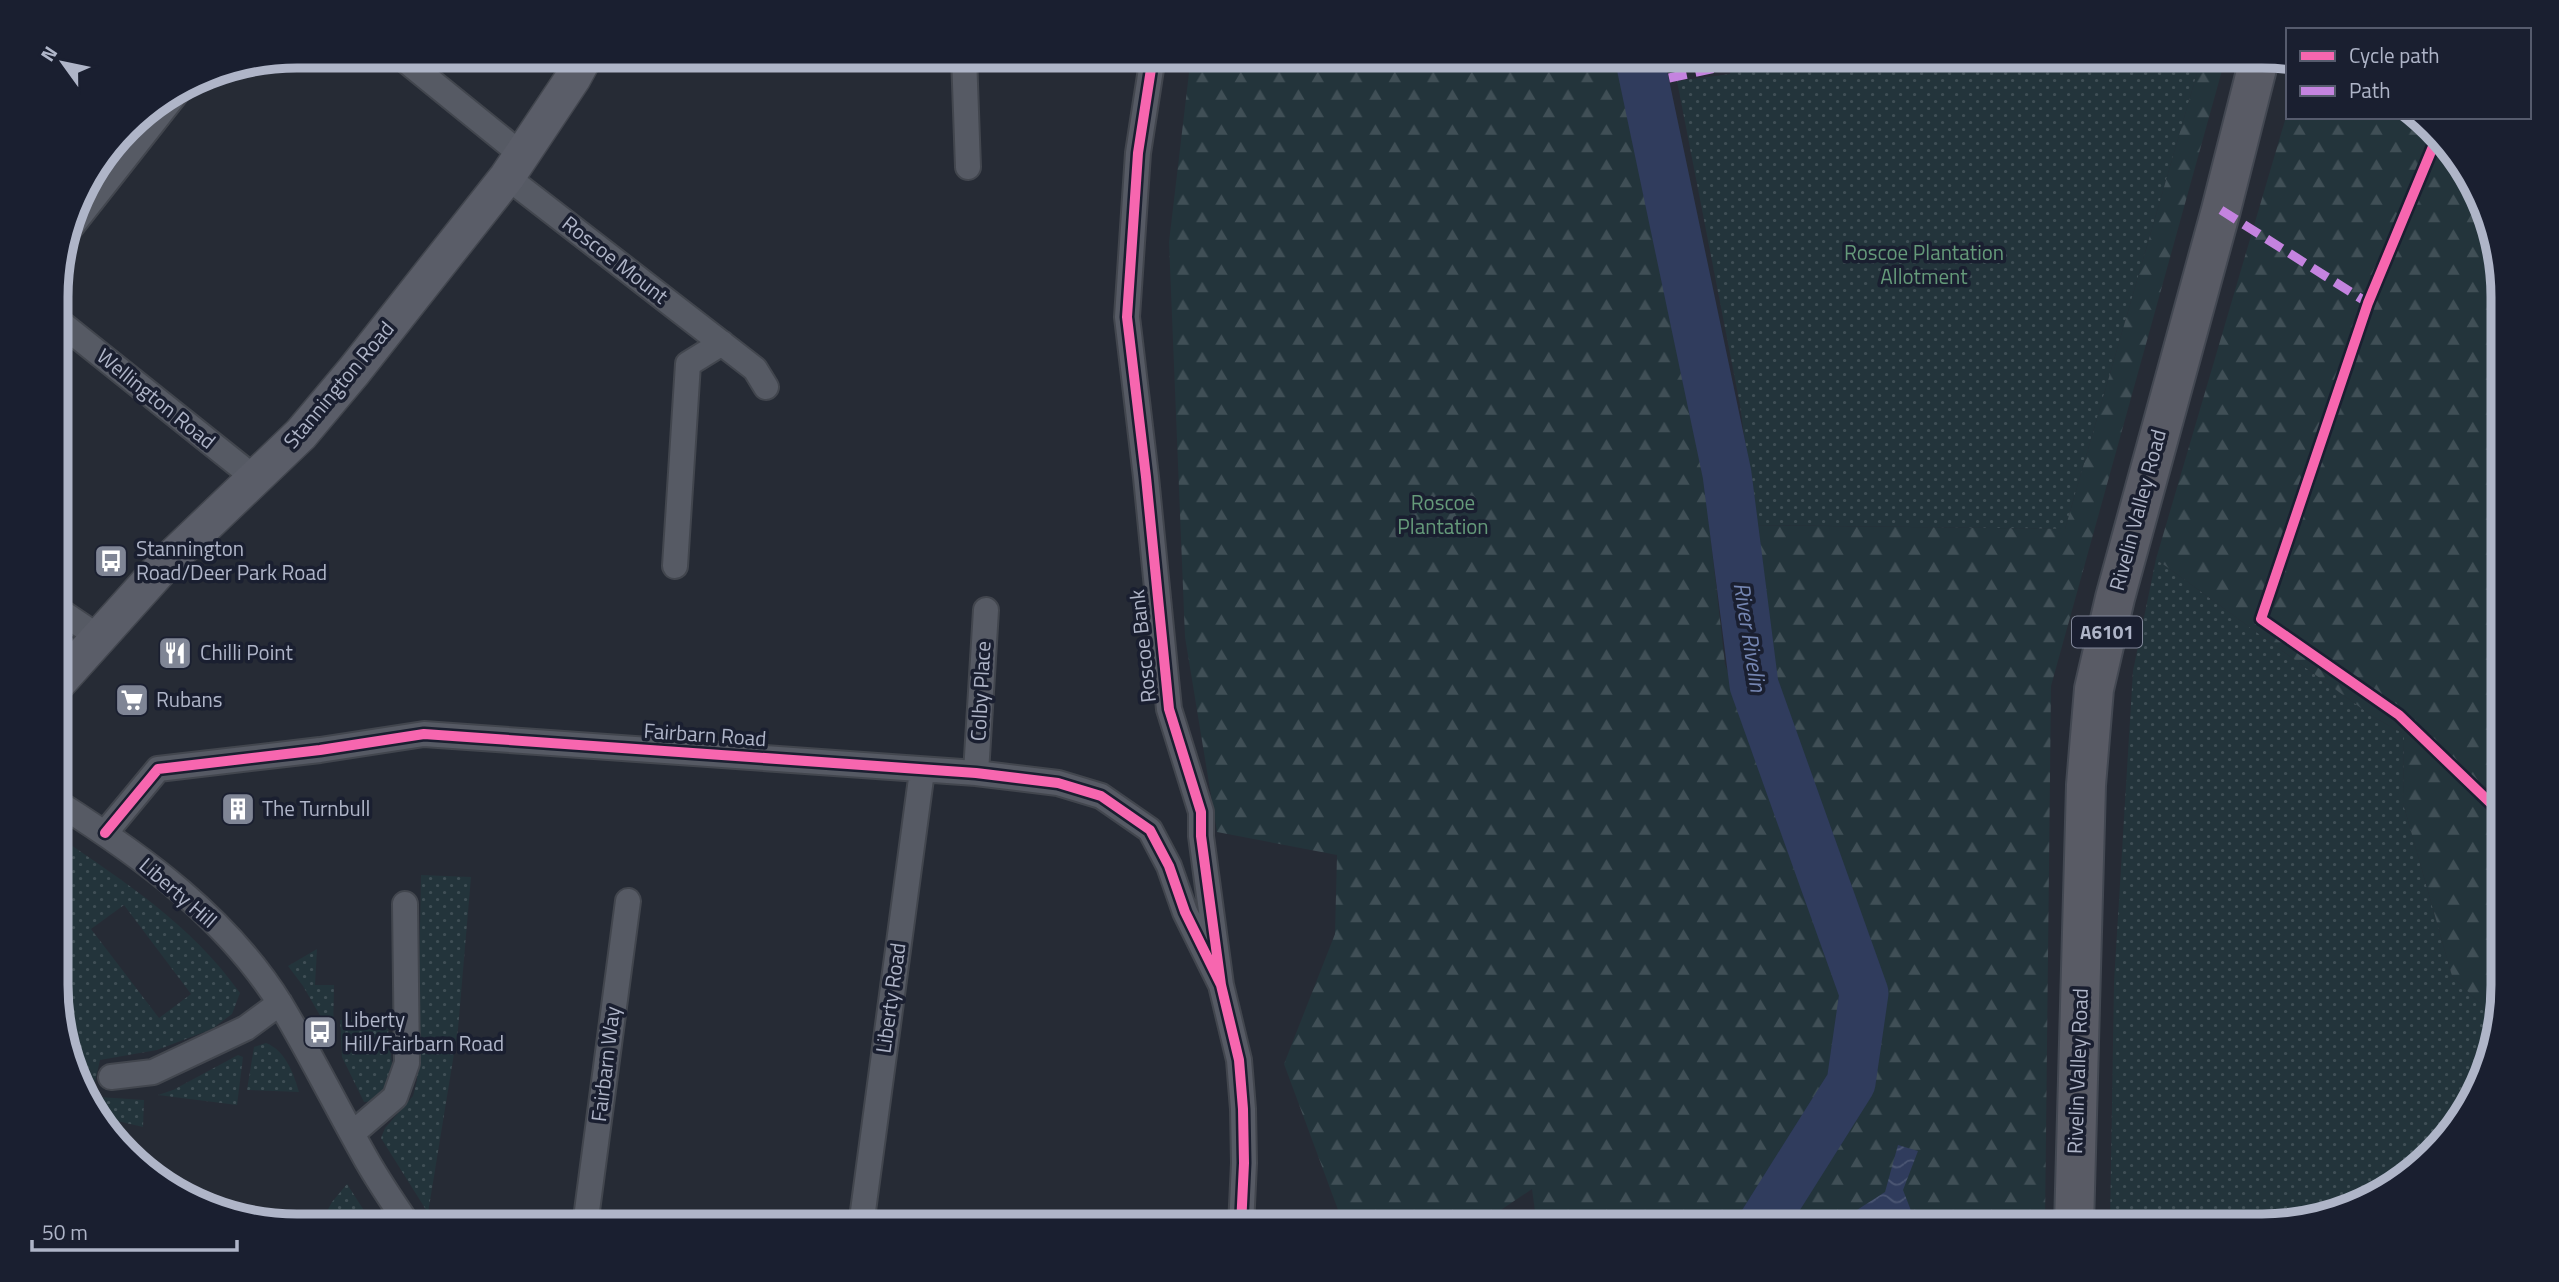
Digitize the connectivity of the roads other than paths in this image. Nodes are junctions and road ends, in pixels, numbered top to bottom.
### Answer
1 (2257, 68) edge
2 (413, 69) edge
3 (578, 69) edge
4 (964, 69) edge
5 (1151, 69) edge
6 (159, 115) edge
7 (514, 166) junction
8 (968, 167) dead end
9 (89, 205) edge
10 (69, 330) edge
11 (722, 343) junction
12 (766, 387) dead end
13 (256, 479) junction
14 (675, 566) dead end
15 (986, 610) dead end
16 (69, 617) edge
17 (100, 638) junction
18 (68, 672) edge
19 (922, 771) junction
20 (976, 773) junction
21 (68, 809) edge
22 (106, 833) junction
23 (628, 901) dead end
24 (405, 904) dead end
25 (1221, 985) junction
26 (280, 1003) junction
27 (111, 1077) dead end
28 (353, 1133) junction
29 (2074, 1213) edge
30 (401, 1214) edge
31 (587, 1214) edge
32 (863, 1214) edge
33 (1242, 1214) edge

1 - 29 main road, Rivelin Valley Road / A6101
2 - 7 street, Roscoe Mount
3 - 7 main road, Stannington Road
4 - 8 street
5 - 25 street, Roscoe Bank
6 - 9 street
7 - 11 street, Roscoe Mount
7 - 13 main road, Stannington Road
10 - 13 street, Wellington Road
11 - 12 street, Roscoe Mount
11 - 14 street
13 - 17 main road, Stannington Road
15 - 20 street, Colby Place
16 - 17 street
17 - 18 main road, Stannington Road
19 - 20 street, Fairbarn Road
19 - 22 street, Fairbarn Road
19 - 32 street, Liberty Road
20 - 25 street, Fairbarn Road
21 - 22 street, Liberty Hill
22 - 26 street, Liberty Hill
23 - 31 street, Fairbarn Way
24 - 28 street
25 - 33 street, Roscoe Bank
26 - 27 street
26 - 28 street, Liberty Hill
28 - 30 street, Liberty Hill

